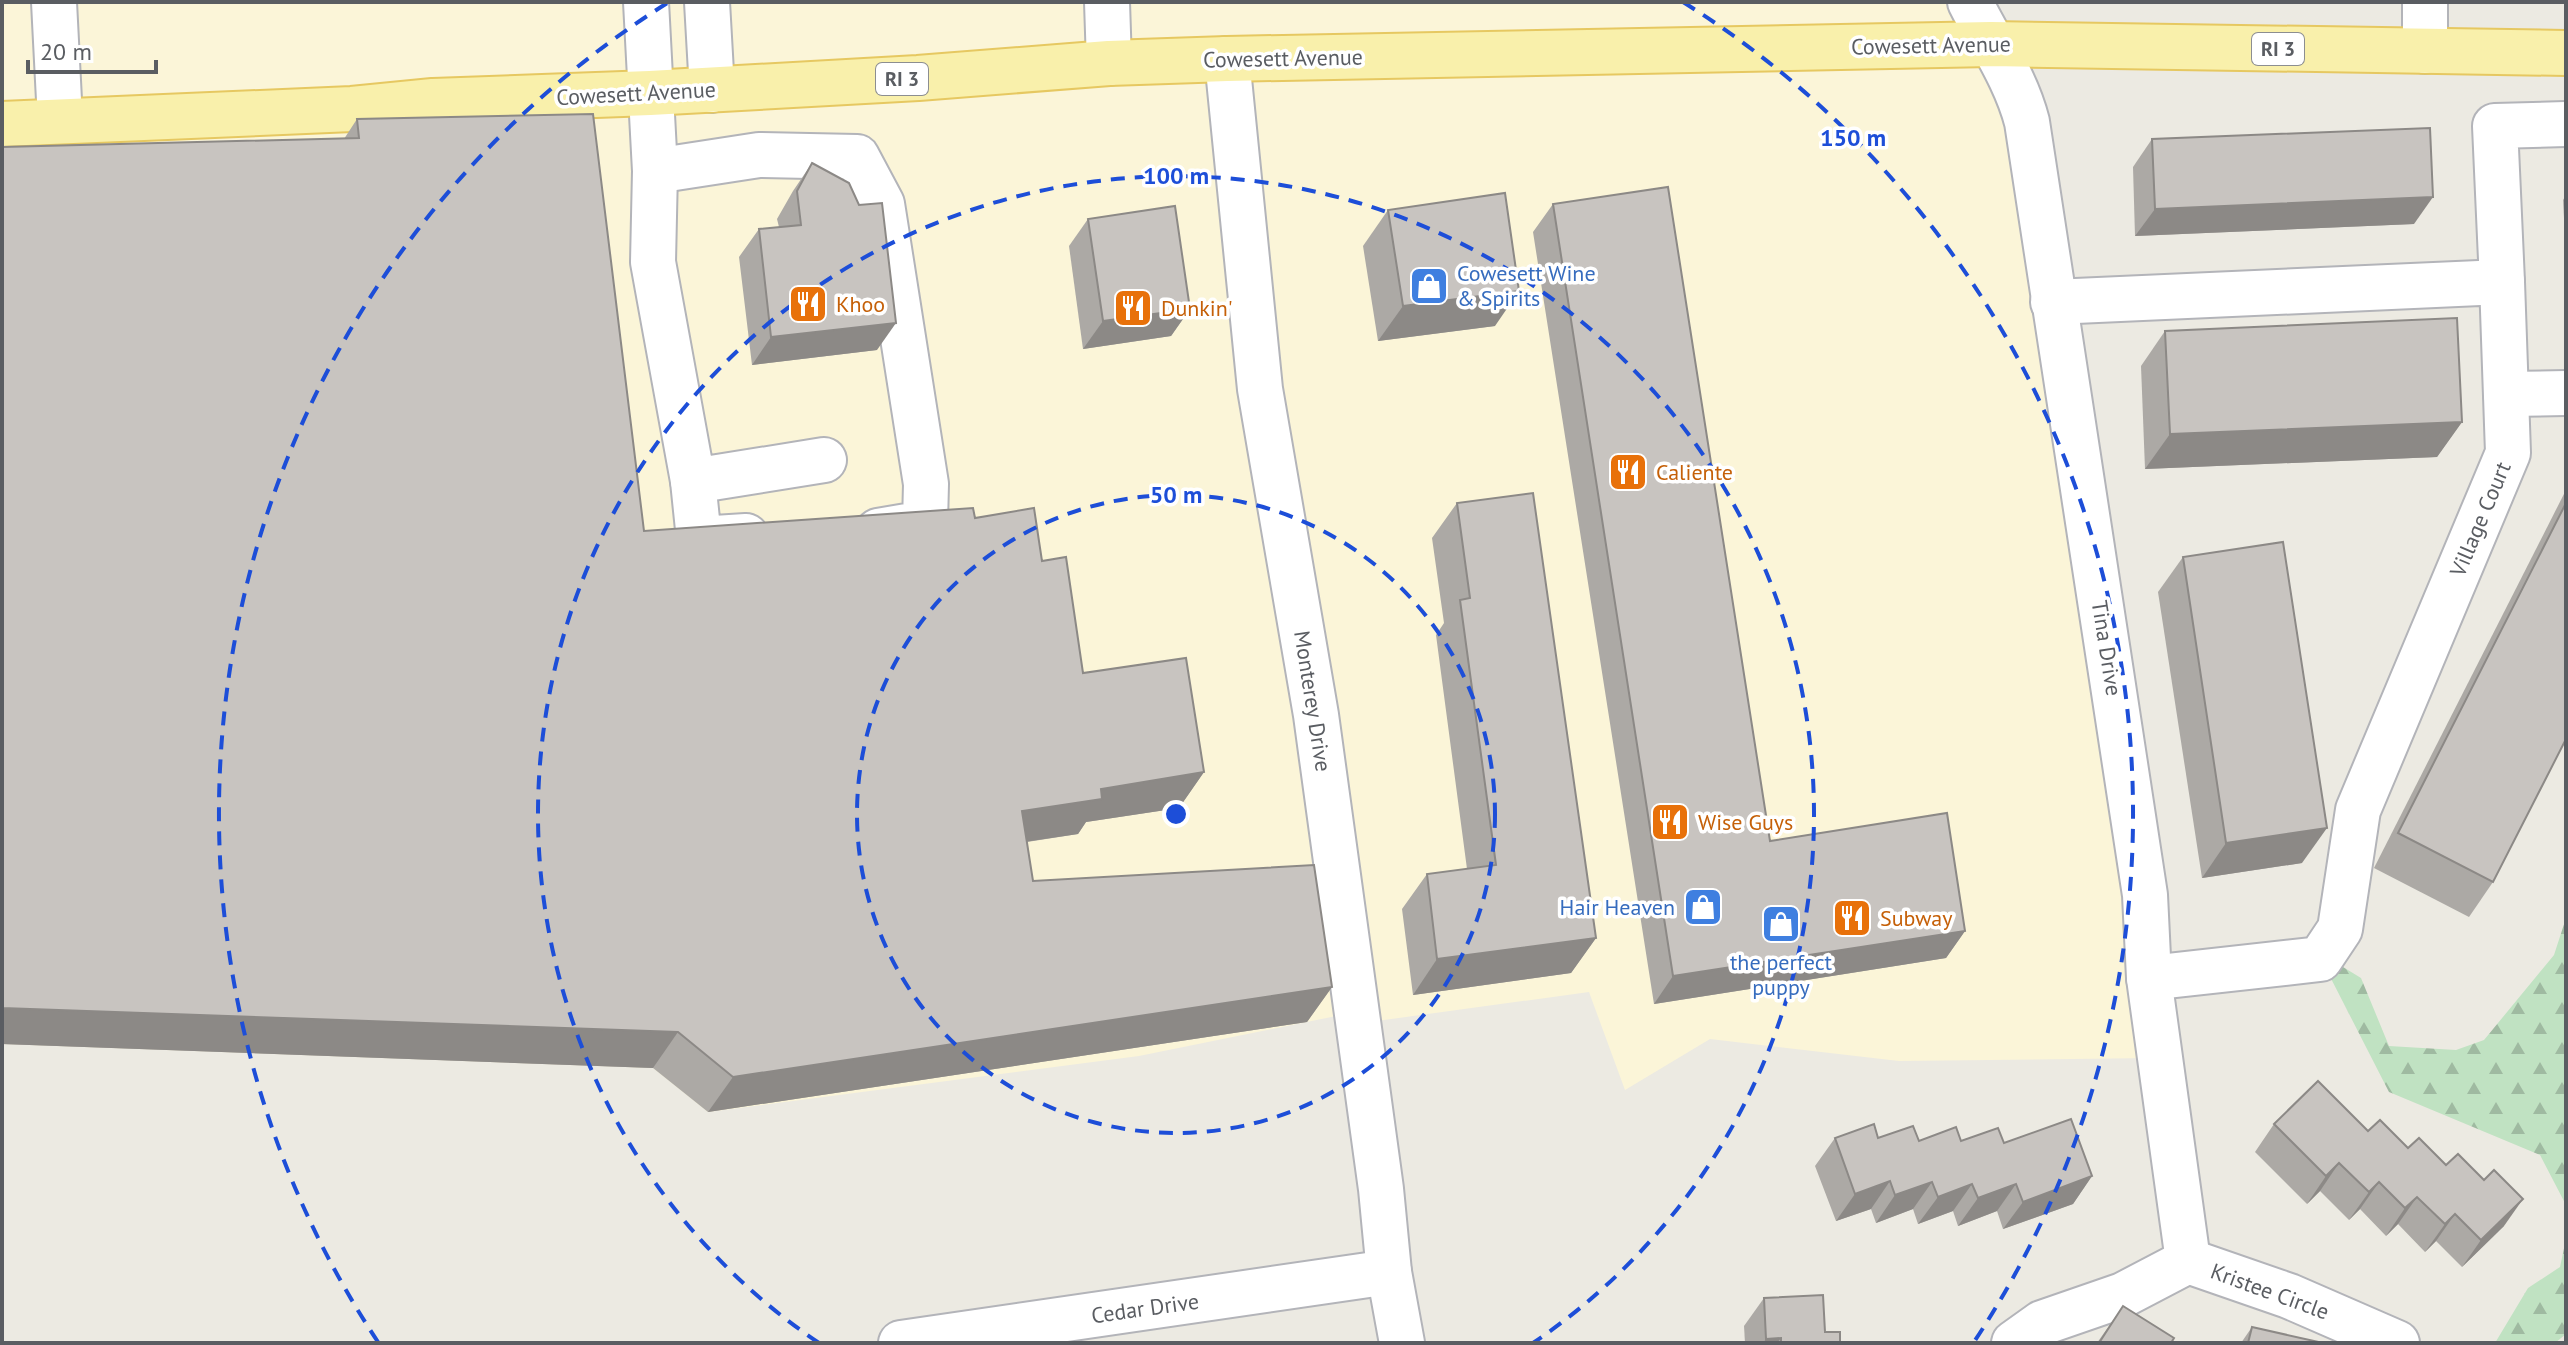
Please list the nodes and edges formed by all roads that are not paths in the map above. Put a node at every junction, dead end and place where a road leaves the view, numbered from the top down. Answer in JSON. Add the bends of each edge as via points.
{"nodes":[{"id":1,"x":54,"y":2,"type":"edge"},
{"id":2,"x":646,"y":2,"type":"edge"},
{"id":3,"x":707,"y":2,"type":"edge"},
{"id":4,"x":1107,"y":2,"type":"edge"},
{"id":5,"x":1970,"y":2,"type":"edge"},
{"id":6,"x":2425,"y":2,"type":"edge"},
{"id":7,"x":1991,"y":44,"type":"junction"},
{"id":8,"x":2425,"y":51,"type":"junction"},
{"id":9,"x":2566,"y":53,"type":"edge"},
{"id":10,"x":1227,"y":59,"type":"junction"},
{"id":11,"x":1109,"y":63,"type":"junction"},
{"id":12,"x":712,"y":90,"type":"junction"},
{"id":13,"x":650,"y":93,"type":"junction"},
{"id":14,"x":60,"y":120,"type":"junction"},
{"id":15,"x":2,"y":124,"type":"edge"},
{"id":16,"x":2566,"y":124,"type":"edge"},
{"id":17,"x":655,"y":171,"type":"junction"},
{"id":18,"x":2502,"y":282,"type":"junction"},
{"id":19,"x":2053,"y":302,"type":"junction"},
{"id":20,"x":2566,"y":393,"type":"edge"},
{"id":21,"x":2506,"y":394,"type":"junction"},
{"id":22,"x":824,"y":460,"type":"dead end"},
{"id":23,"x":693,"y":481,"type":"junction"},
{"id":24,"x":838,"y":533,"type":"edge"},
{"id":25,"x":783,"y":534,"type":"edge"},
{"id":26,"x":2149,"y":978,"type":"junction"},
{"id":27,"x":2188,"y":1261,"type":"junction"},
{"id":28,"x":1389,"y":1272,"type":"junction"},
{"id":29,"x":901,"y":1343,"type":"edge"},
{"id":30,"x":1402,"y":1343,"type":"edge"},
{"id":31,"x":2014,"y":1343,"type":"edge"},
{"id":32,"x":2397,"y":1343,"type":"edge"}],
"edges":[{"from":1,"to":14,"type":"street"},
{"from":2,"to":13,"type":"street"},
{"from":3,"to":12,"type":"street"},
{"from":4,"to":11,"type":"street"},
{"from":5,"to":7,"type":"street","name":"Tina Drive"},
{"from":6,"to":8,"type":"street"},
{"from":7,"to":8,"type":"main road","name":"Cowesett Avenue","number":"RI 3"},
{"from":7,"to":10,"type":"main road","name":"Cowesett Avenue","number":"RI 3"},
{"from":7,"to":19,"type":"street","name":"Tina Drive","via":[[2022,100]]},
{"from":8,"to":9,"type":"main road","name":"Cowesett Avenue","number":"RI 3"},
{"from":10,"to":11,"type":"main road","name":"Cowesett Avenue","number":"RI 3"},
{"from":10,"to":28,"type":"street","name":"Monterey Drive","via":[[1260,389],[1318,730]]},
{"from":11,"to":12,"type":"main road","name":"Cowesett Avenue","number":"RI 3"},
{"from":12,"to":13,"type":"main road","name":"Cowesett Avenue","number":"RI 3"},
{"from":13,"to":14,"type":"main road","name":"Cowesett Avenue","number":"RI 3"},
{"from":13,"to":17,"type":"street"},
{"from":14,"to":15,"type":"main road","name":"Cowesett Avenue","number":"RI 3"},
{"from":16,"to":18,"type":"street","name":"Village Court","via":[[2495,126]]},
{"from":17,"to":23,"type":"street","via":[[653,262]]},
{"from":17,"to":24,"type":"street","via":[[759,155],[857,157],[882,204],[926,484],[925,523]]},
{"from":18,"to":19,"type":"street"},
{"from":18,"to":21,"type":"street","name":"Village Court"},
{"from":19,"to":26,"type":"street","name":"Tina Drive","via":[[2145,895]]},
{"from":20,"to":21,"type":"street"},
{"from":21,"to":26,"type":"street","name":"Village Court","via":[[2508,453],[2358,810],[2340,929],[2320,959]]},
{"from":22,"to":23,"type":"street"},
{"from":23,"to":25,"type":"street","via":[[699,539]]},
{"from":26,"to":27,"type":"street","name":"Tina Drive"},
{"from":27,"to":31,"type":"street","name":"Kristee Circle","via":[[2123,1295],[2042,1323]]},
{"from":27,"to":32,"type":"street","name":"Kristee Circle","via":[[2289,1296]]},
{"from":28,"to":29,"type":"street","name":"Cedar Drive"},
{"from":28,"to":30,"type":"street","name":"Monterey Drive"}]}
